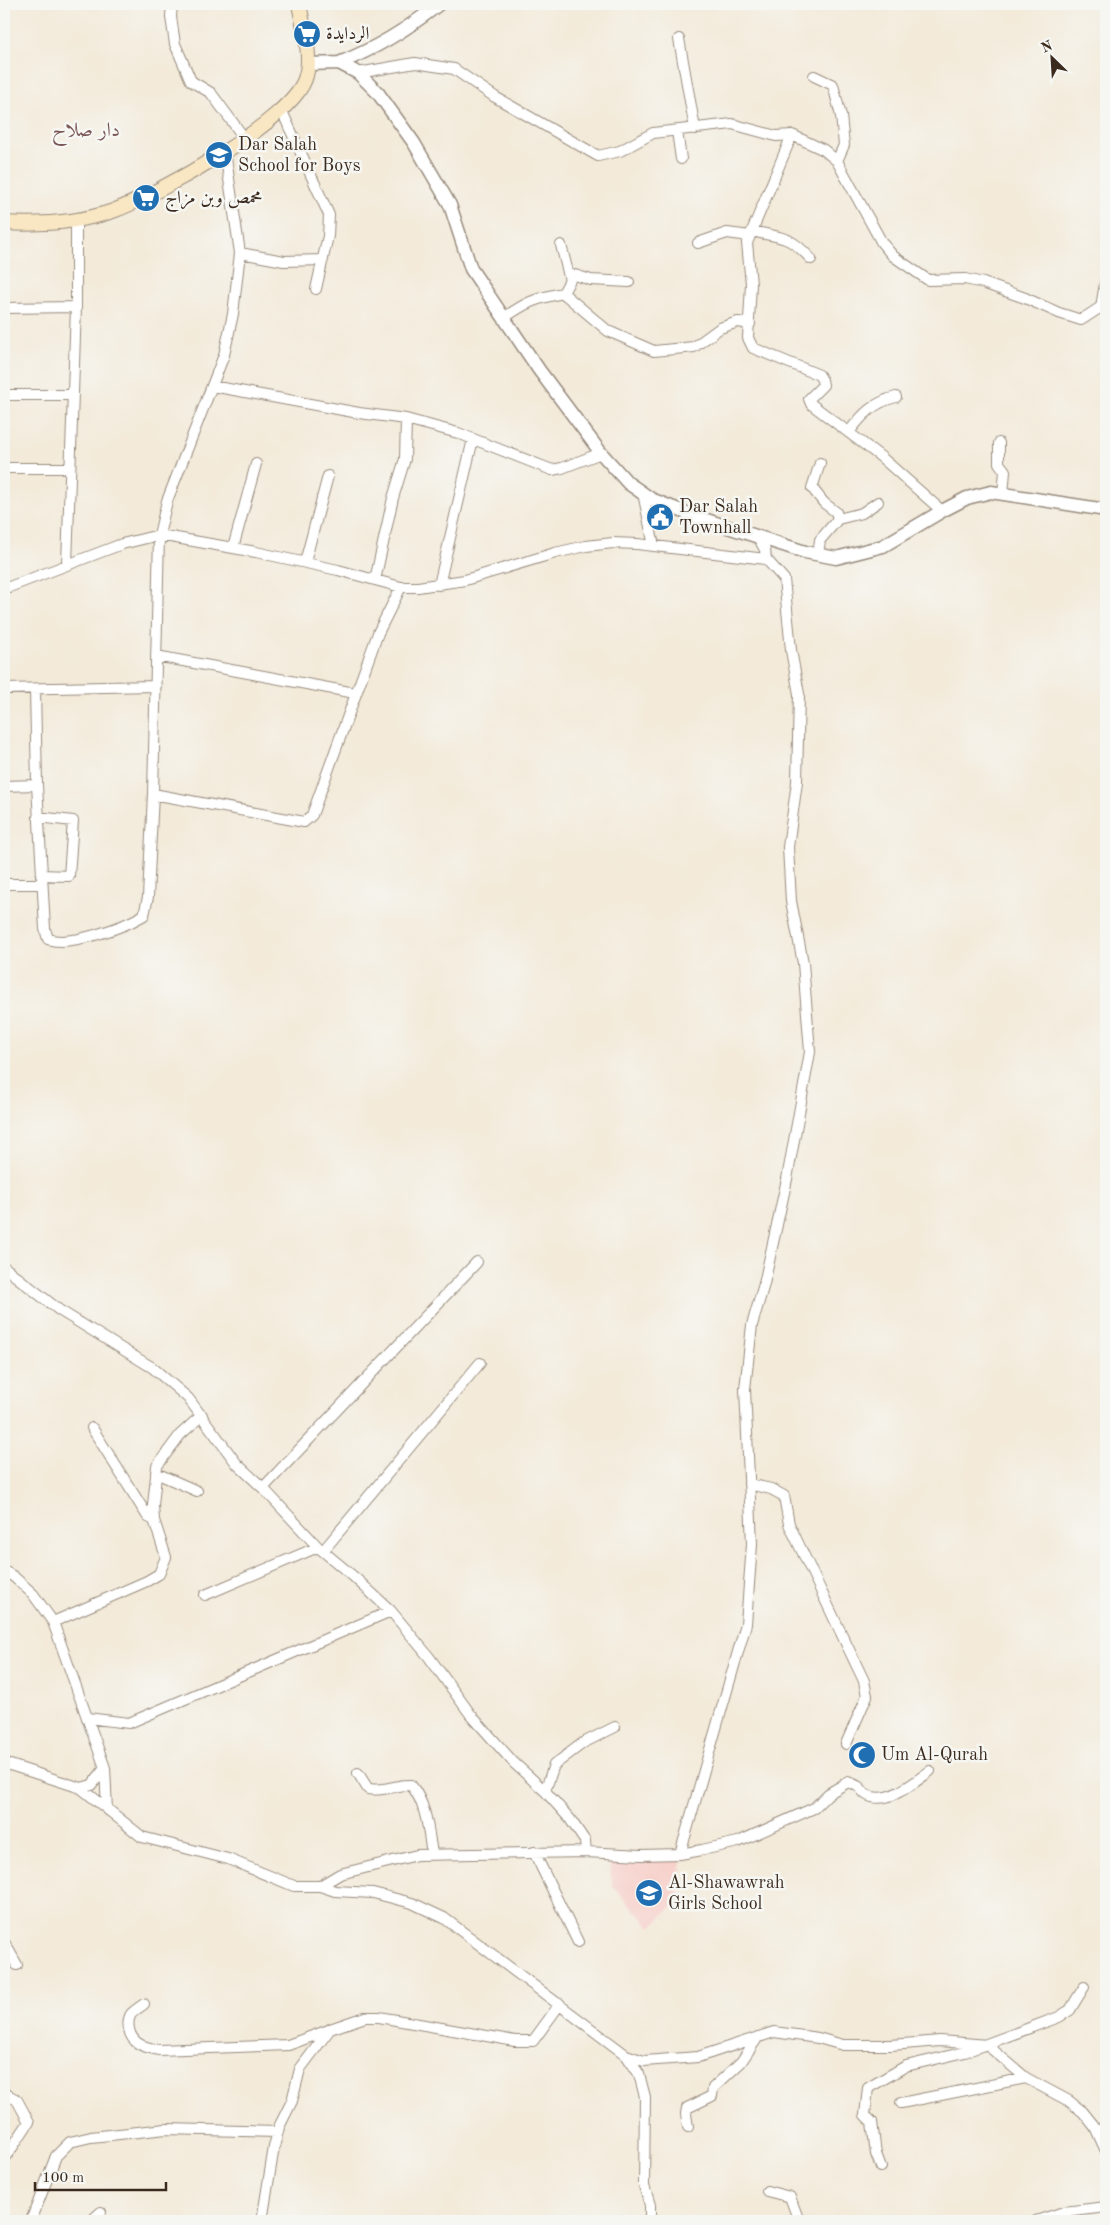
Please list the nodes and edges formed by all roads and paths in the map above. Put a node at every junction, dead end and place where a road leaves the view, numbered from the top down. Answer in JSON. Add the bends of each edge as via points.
{"nodes":[{"id":1,"x":172,"y":4,"type":"edge"},
{"id":2,"x":299,"y":4,"type":"edge"},
{"id":3,"x":439,"y":4,"type":"edge"},
{"id":4,"x":679,"y":39,"type":"dead end"},
{"id":5,"x":339,"y":63,"type":"junction"},
{"id":6,"x":308,"y":64,"type":"junction"},
{"id":7,"x":358,"y":73,"type":"junction"},
{"id":8,"x":814,"y":76,"type":"dead end"},
{"id":9,"x":281,"y":109,"type":"junction"},
{"id":10,"x":695,"y":128,"type":"junction"},
{"id":11,"x":677,"y":131,"type":"junction"},
{"id":12,"x":792,"y":135,"type":"junction"},
{"id":13,"x":245,"y":139,"type":"junction"},
{"id":14,"x":225,"y":152,"type":"junction"},
{"id":15,"x":681,"y":159,"type":"dead end"},
{"id":16,"x":837,"y":161,"type":"junction"},
{"id":17,"x":76,"y":220,"type":"junction"},
{"id":18,"x":4,"y":223,"type":"edge"},
{"id":19,"x":751,"y":234,"type":"junction"},
{"id":20,"x":698,"y":243,"type":"dead end"},
{"id":21,"x":561,"y":245,"type":"dead end"},
{"id":22,"x":240,"y":253,"type":"junction"},
{"id":23,"x":812,"y":259,"type":"dead end"},
{"id":24,"x":323,"y":260,"type":"junction"},
{"id":25,"x":568,"y":273,"type":"junction"},
{"id":26,"x":1106,"y":278,"type":"edge"},
{"id":27,"x":629,"y":282,"type":"dead end"},
{"id":28,"x":316,"y":289,"type":"dead end"},
{"id":29,"x":563,"y":293,"type":"junction"},
{"id":30,"x":76,"y":306,"type":"junction"},
{"id":31,"x":4,"y":308,"type":"edge"},
{"id":32,"x":504,"y":318,"type":"junction"},
{"id":33,"x":750,"y":324,"type":"junction"},
{"id":34,"x":212,"y":386,"type":"junction"},
{"id":35,"x":4,"y":395,"type":"edge"},
{"id":36,"x":72,"y":395,"type":"junction"},
{"id":37,"x":896,"y":397,"type":"dead end"},
{"id":38,"x":406,"y":419,"type":"junction"},
{"id":39,"x":848,"y":432,"type":"junction"},
{"id":40,"x":473,"y":439,"type":"junction"},
{"id":41,"x":999,"y":442,"type":"dead end"},
{"id":42,"x":601,"y":453,"type":"junction"},
{"id":43,"x":820,"y":463,"type":"dead end"},
{"id":44,"x":256,"y":464,"type":"dead end"},
{"id":45,"x":4,"y":468,"type":"edge"},
{"id":46,"x":70,"y":468,"type":"junction"},
{"id":47,"x":328,"y":476,"type":"dead end"},
{"id":48,"x":643,"y":493,"type":"junction"},
{"id":49,"x":1003,"y":494,"type":"junction"},
{"id":50,"x":878,"y":502,"type":"dead end"},
{"id":51,"x":942,"y":510,"type":"junction"},
{"id":52,"x":1106,"y":510,"type":"edge"},
{"id":53,"x":838,"y":520,"type":"junction"},
{"id":54,"x":159,"y":535,"type":"junction"},
{"id":55,"x":758,"y":537,"type":"junction"},
{"id":56,"x":654,"y":546,"type":"junction"},
{"id":57,"x":233,"y":548,"type":"junction"},
{"id":58,"x":818,"y":555,"type":"junction"},
{"id":59,"x":766,"y":559,"type":"junction"},
{"id":60,"x":304,"y":562,"type":"junction"},
{"id":61,"x":67,"y":564,"type":"junction"},
{"id":62,"x":375,"y":580,"type":"junction"},
{"id":63,"x":440,"y":585,"type":"junction"},
{"id":64,"x":401,"y":586,"type":"junction"},
{"id":65,"x":4,"y":589,"type":"edge"},
{"id":66,"x":156,"y":656,"type":"junction"},
{"id":67,"x":156,"y":686,"type":"junction"},
{"id":68,"x":4,"y":689,"type":"edge"},
{"id":69,"x":35,"y":689,"type":"junction"},
{"id":70,"x":355,"y":693,"type":"junction"},
{"id":71,"x":37,"y":785,"type":"junction"},
{"id":72,"x":4,"y":786,"type":"edge"},
{"id":73,"x":153,"y":794,"type":"junction"},
{"id":74,"x":38,"y":817,"type":"junction"},
{"id":75,"x":41,"y":880,"type":"junction"},
{"id":76,"x":4,"y":884,"type":"edge"},
{"id":77,"x":477,"y":1262,"type":"dead end"},
{"id":78,"x":4,"y":1267,"type":"edge"},
{"id":79,"x":480,"y":1363,"type":"dead end"},
{"id":80,"x":202,"y":1415,"type":"junction"},
{"id":81,"x":92,"y":1428,"type":"dead end"},
{"id":82,"x":156,"y":1473,"type":"junction"},
{"id":83,"x":749,"y":1484,"type":"junction"},
{"id":84,"x":263,"y":1488,"type":"junction"},
{"id":85,"x":197,"y":1491,"type":"dead end"},
{"id":86,"x":154,"y":1520,"type":"junction"},
{"id":87,"x":320,"y":1549,"type":"junction"},
{"id":88,"x":4,"y":1571,"type":"edge"},
{"id":89,"x":205,"y":1596,"type":"dead end"},
{"id":90,"x":391,"y":1611,"type":"junction"},
{"id":91,"x":53,"y":1622,"type":"junction"},
{"id":92,"x":87,"y":1718,"type":"junction"},
{"id":93,"x":615,"y":1727,"type":"dead end"},
{"id":94,"x":846,"y":1744,"type":"dead end"},
{"id":95,"x":4,"y":1763,"type":"edge"},
{"id":96,"x":105,"y":1768,"type":"junction"},
{"id":97,"x":930,"y":1771,"type":"dead end"},
{"id":98,"x":358,"y":1773,"type":"dead end"},
{"id":99,"x":81,"y":1788,"type":"junction"},
{"id":100,"x":545,"y":1791,"type":"junction"},
{"id":101,"x":107,"y":1810,"type":"junction"},
{"id":102,"x":534,"y":1852,"type":"junction"},
{"id":103,"x":586,"y":1852,"type":"junction"},
{"id":104,"x":432,"y":1854,"type":"junction"},
{"id":105,"x":680,"y":1854,"type":"junction"},
{"id":106,"x":320,"y":1886,"type":"junction"},
{"id":107,"x":4,"y":1942,"type":"edge"},
{"id":108,"x":578,"y":1942,"type":"dead end"},
{"id":109,"x":17,"y":1965,"type":"dead end"},
{"id":110,"x":1084,"y":1987,"type":"dead end"},
{"id":111,"x":144,"y":2004,"type":"dead end"},
{"id":112,"x":560,"y":2004,"type":"junction"},
{"id":113,"x":330,"y":2029,"type":"junction"},
{"id":114,"x":758,"y":2037,"type":"junction"},
{"id":115,"x":987,"y":2045,"type":"junction"},
{"id":116,"x":626,"y":2055,"type":"junction"},
{"id":117,"x":1026,"y":2078,"type":"junction"},
{"id":118,"x":4,"y":2093,"type":"edge"},
{"id":119,"x":901,"y":2103,"type":"dead end"},
{"id":120,"x":688,"y":2127,"type":"dead end"},
{"id":121,"x":278,"y":2132,"type":"junction"},
{"id":122,"x":1106,"y":2151,"type":"edge"},
{"id":123,"x":4,"y":2160,"type":"edge"},
{"id":124,"x":881,"y":2167,"type":"dead end"},
{"id":125,"x":767,"y":2191,"type":"dead end"},
{"id":126,"x":1106,"y":2207,"type":"edge"},
{"id":127,"x":101,"y":2212,"type":"dead end"},
{"id":128,"x":31,"y":2221,"type":"edge"},
{"id":129,"x":91,"y":2221,"type":"edge"},
{"id":130,"x":262,"y":2221,"type":"edge"},
{"id":131,"x":650,"y":2221,"type":"edge"},
{"id":132,"x":799,"y":2221,"type":"edge"},
{"id":133,"x":1036,"y":2221,"type":"edge"}],
"edges":[{"from":1,"to":13,"type":"street","via":[[175,44],[191,81],[211,93]]},
{"from":2,"to":6,"type":"main road"},
{"from":3,"to":5,"type":"street","via":[[409,26]]},
{"from":4,"to":10,"type":"street"},
{"from":5,"to":6,"type":"street"},
{"from":5,"to":7,"type":"street"},
{"from":6,"to":9,"type":"main road","via":[[305,80],[296,95]]},
{"from":7,"to":11,"type":"street","via":[[415,63],[454,69],[495,97],[598,156],[620,151],[653,133]]},
{"from":7,"to":32,"type":"street","via":[[378,93],[414,143],[450,205],[470,268]]},
{"from":8,"to":16,"type":"street","via":[[833,85],[837,98],[844,145]]},
{"from":9,"to":13,"type":"main road"},
{"from":9,"to":24,"type":"street","via":[[329,215]]},
{"from":10,"to":11,"type":"street"},
{"from":10,"to":12,"type":"street","via":[[732,124],[776,136]]},
{"from":11,"to":15,"type":"street"},
{"from":12,"to":16,"type":"street","via":[[824,150]]},
{"from":12,"to":19,"type":"street"},
{"from":13,"to":14,"type":"main road"},
{"from":14,"to":17,"type":"main road","via":[[164,187],[113,211]]},
{"from":14,"to":22,"type":"street"},
{"from":16,"to":26,"type":"street","via":[[882,243],[894,256],[928,280],[965,279],[983,283],[1058,314],[1082,320],[1102,308]]},
{"from":17,"to":18,"type":"main road","via":[[29,225]]},
{"from":17,"to":30,"type":"street"},
{"from":19,"to":20,"type":"street","via":[[727,233]]},
{"from":19,"to":23,"type":"street","via":[[782,236],[798,244]]},
{"from":19,"to":33,"type":"street","via":[[747,243]]},
{"from":21,"to":25,"type":"street"},
{"from":22,"to":24,"type":"street","via":[[284,261]]},
{"from":22,"to":34,"type":"street","via":[[233,314],[224,355]]},
{"from":24,"to":28,"type":"street"},
{"from":25,"to":27,"type":"street","via":[[591,280]]},
{"from":25,"to":29,"type":"street","via":[[570,280]]},
{"from":29,"to":32,"type":"street","via":[[539,297]]},
{"from":29,"to":33,"type":"street","via":[[608,331],[654,351],[694,347],[720,328],[738,322]]},
{"from":30,"to":31,"type":"street"},
{"from":30,"to":36,"type":"street"},
{"from":32,"to":42,"type":"street"},
{"from":33,"to":39,"type":"street","via":[[748,338],[753,348],[819,375],[823,385],[809,399],[811,404]]},
{"from":34,"to":38,"type":"street"},
{"from":34,"to":54,"type":"street","via":[[167,501]]},
{"from":35,"to":36,"type":"street"},
{"from":36,"to":46,"type":"street"},
{"from":37,"to":39,"type":"street","via":[[871,407]]},
{"from":38,"to":40,"type":"street"},
{"from":38,"to":62,"type":"street","via":[[405,459]]},
{"from":39,"to":51,"type":"street","via":[[881,456]]},
{"from":40,"to":42,"type":"street","via":[[552,470]]},
{"from":40,"to":63,"type":"street"},
{"from":41,"to":49,"type":"street","via":[[999,463],[1005,471]]},
{"from":42,"to":48,"type":"street","via":[[628,483]]},
{"from":43,"to":53,"type":"street","via":[[812,488],[836,512]]},
{"from":44,"to":57,"type":"street"},
{"from":45,"to":46,"type":"street"},
{"from":46,"to":61,"type":"street"},
{"from":47,"to":60,"type":"street"},
{"from":48,"to":55,"type":"street","via":[[694,516]]},
{"from":48,"to":56,"type":"street"},
{"from":49,"to":51,"type":"street","via":[[991,492],[975,496]]},
{"from":49,"to":52,"type":"street"},
{"from":50,"to":53,"type":"street","via":[[862,513]]},
{"from":51,"to":58,"type":"street","via":[[883,546],[836,558]]},
{"from":53,"to":58,"type":"street","via":[[820,540]]},
{"from":54,"to":57,"type":"street"},
{"from":54,"to":61,"type":"street","via":[[122,544]]},
{"from":54,"to":66,"type":"street"},
{"from":55,"to":58,"type":"street"},
{"from":55,"to":59,"type":"street"},
{"from":56,"to":59,"type":"street"},
{"from":56,"to":63,"type":"street","via":[[613,543],[586,546]]},
{"from":57,"to":60,"type":"street"},
{"from":59,"to":83,"type":"street","via":[[784,579],[799,694],[797,782],[788,847],[791,901],[803,963],[810,1052],[787,1179],[752,1325],[744,1389]]},
{"from":60,"to":62,"type":"street"},
{"from":61,"to":65,"type":"street"},
{"from":62,"to":64,"type":"street"},
{"from":63,"to":64,"type":"street"},
{"from":64,"to":70,"type":"street","via":[[378,633]]},
{"from":66,"to":67,"type":"street"},
{"from":66,"to":70,"type":"street"},
{"from":67,"to":69,"type":"street"},
{"from":67,"to":73,"type":"street"},
{"from":68,"to":69,"type":"street"},
{"from":69,"to":71,"type":"street"},
{"from":70,"to":73,"type":"street","via":[[312,815],[304,822]]},
{"from":71,"to":72,"type":"street"},
{"from":71,"to":74,"type":"street"},
{"from":73,"to":75,"type":"street","via":[[148,897],[144,914],[101,933],[56,942],[48,938],[45,930]]},
{"from":74,"to":75,"type":"street"},
{"from":74,"to":75,"type":"street","via":[[73,821],[69,876]]},
{"from":75,"to":76,"type":"street"},
{"from":77,"to":84,"type":"street"},
{"from":78,"to":80,"type":"street","via":[[59,1310],[159,1373]]},
{"from":79,"to":87,"type":"street"},
{"from":80,"to":82,"type":"street","via":[[180,1435],[157,1466]]},
{"from":80,"to":84,"type":"street","via":[[237,1464]]},
{"from":81,"to":86,"type":"street","via":[[148,1517]]},
{"from":82,"to":85,"type":"street"},
{"from":82,"to":86,"type":"street"},
{"from":83,"to":94,"type":"street","via":[[784,1496],[789,1524],[864,1681],[867,1696]]},
{"from":83,"to":105,"type":"street","via":[[752,1544],[746,1624]]},
{"from":84,"to":87,"type":"street"},
{"from":86,"to":91,"type":"street","via":[[166,1557],[159,1574]]},
{"from":87,"to":89,"type":"street"},
{"from":87,"to":90,"type":"street"},
{"from":88,"to":91,"type":"street","via":[[33,1594]]},
{"from":90,"to":92,"type":"street","via":[[129,1723]]},
{"from":90,"to":100,"type":"street","via":[[471,1715],[514,1763]]},
{"from":91,"to":92,"type":"street"},
{"from":92,"to":96,"type":"street"},
{"from":93,"to":100,"type":"street","via":[[583,1743],[554,1765]]},
{"from":95,"to":99,"type":"street"},
{"from":96,"to":99,"type":"street","via":[[92,1785]]},
{"from":96,"to":101,"type":"street"},
{"from":97,"to":105,"type":"street","via":[[907,1789],[890,1796],[867,1795],[848,1782],[828,1794],[814,1808],[738,1842]]},
{"from":98,"to":104,"type":"street","via":[[368,1789],[376,1791],[411,1785],[426,1814]]},
{"from":99,"to":101,"type":"street"},
{"from":100,"to":103,"type":"street","via":[[585,1841]]},
{"from":101,"to":106,"type":"street","via":[[142,1837],[228,1860],[294,1886]]},
{"from":102,"to":103,"type":"street"},
{"from":102,"to":104,"type":"street"},
{"from":102,"to":108,"type":"street"},
{"from":103,"to":105,"type":"street"},
{"from":104,"to":106,"type":"street","via":[[417,1854],[340,1874]]},
{"from":106,"to":112,"type":"street","via":[[335,1891],[373,1893],[412,1903],[444,1918]]},
{"from":107,"to":109,"type":"street"},
{"from":110,"to":115,"type":"street","via":[[1070,2010],[1059,2017]]},
{"from":111,"to":113,"type":"street","via":[[130,2015],[130,2034],[142,2046],[159,2050],[288,2045]]},
{"from":112,"to":113,"type":"street","via":[[533,2041],[515,2041],[365,2016]]},
{"from":112,"to":116,"type":"street"},
{"from":113,"to":121,"type":"street","via":[[300,2069],[292,2101]]},
{"from":114,"to":115,"type":"street","via":[[774,2032],[843,2045],[892,2046],[940,2040]]},
{"from":114,"to":116,"type":"street","via":[[698,2057],[644,2061]]},
{"from":114,"to":120,"type":"street","via":[[741,2062],[713,2088],[712,2096],[687,2108]]},
{"from":115,"to":117,"type":"street"},
{"from":115,"to":124,"type":"street","via":[[906,2066],[868,2088],[865,2114],[872,2122]]},
{"from":116,"to":131,"type":"street","via":[[639,2074],[645,2097],[644,2186],[650,2205]]},
{"from":117,"to":119,"type":"street"},
{"from":117,"to":122,"type":"street","via":[[1083,2112],[1095,2127]]},
{"from":118,"to":123,"type":"street","via":[[17,2100],[29,2122]]},
{"from":121,"to":128,"type":"street","via":[[166,2128],[91,2136],[70,2142],[56,2156]]},
{"from":121,"to":130,"type":"street"},
{"from":125,"to":132,"type":"street","via":[[790,2197]]},
{"from":126,"to":133,"type":"street","via":[[1064,2212]]},
{"from":127,"to":129,"type":"street"}]}
